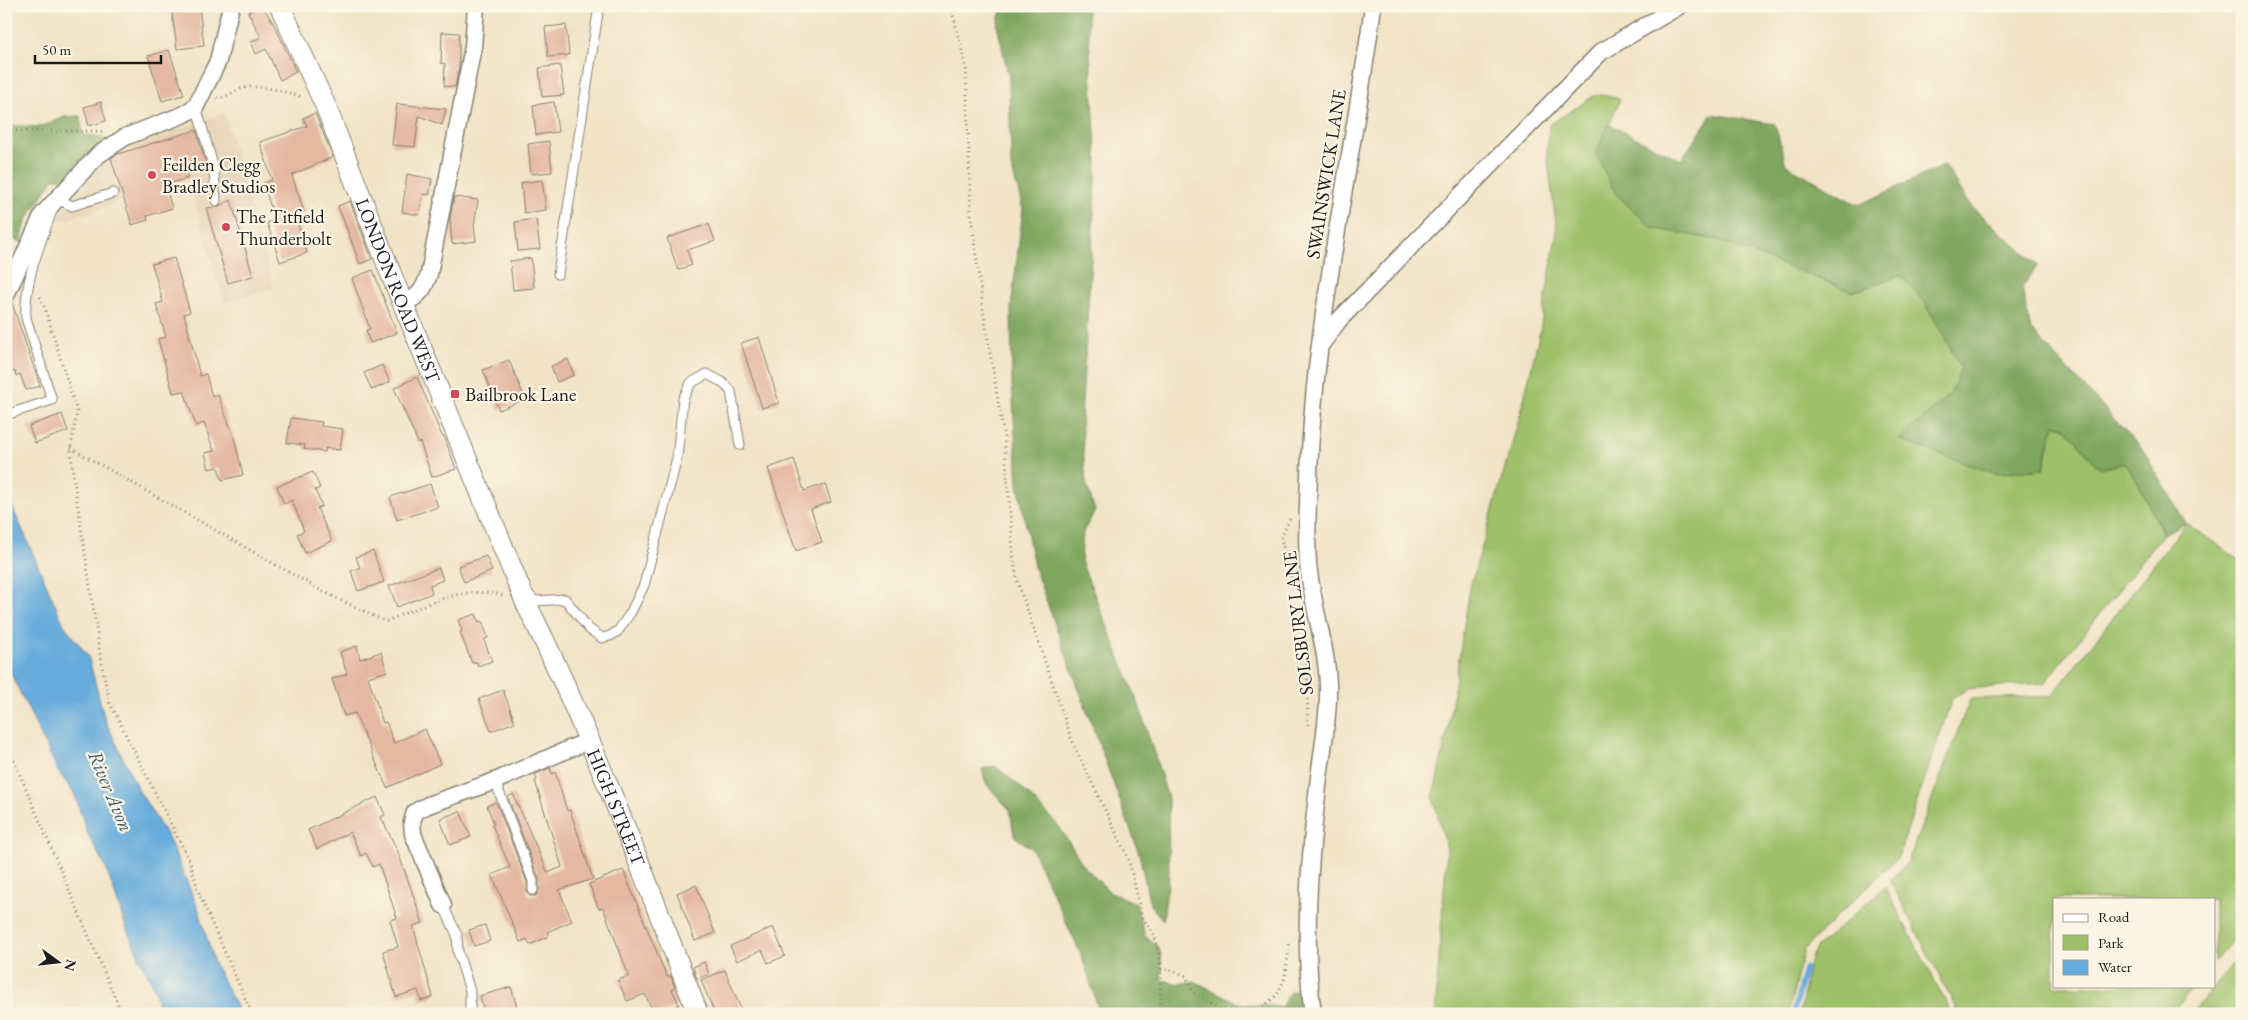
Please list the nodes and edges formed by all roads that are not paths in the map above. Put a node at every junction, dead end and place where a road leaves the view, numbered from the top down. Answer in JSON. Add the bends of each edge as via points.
{"nodes":[{"id":1,"x":231,"y":6,"type":"edge"},
{"id":2,"x":280,"y":6,"type":"edge"},
{"id":3,"x":476,"y":6,"type":"edge"},
{"id":4,"x":599,"y":6,"type":"edge"},
{"id":5,"x":1373,"y":6,"type":"edge"},
{"id":6,"x":1679,"y":6,"type":"edge"},
{"id":7,"x":196,"y":106,"type":"junction"},
{"id":8,"x":113,"y":193,"type":"dead end"},
{"id":9,"x":57,"y":197,"type":"junction"},
{"id":10,"x":216,"y":202,"type":"dead end"},
{"id":11,"x":558,"y":274,"type":"dead end"},
{"id":12,"x":6,"y":294,"type":"edge"},
{"id":13,"x":404,"y":304,"type":"junction"},
{"id":14,"x":1318,"y":347,"type":"junction"},
{"id":15,"x":9,"y":414,"type":"dead end"},
{"id":16,"x":740,"y":445,"type":"dead end"},
{"id":17,"x":522,"y":595,"type":"junction"},
{"id":18,"x":590,"y":740,"type":"junction"},
{"id":19,"x":495,"y":781,"type":"junction"},
{"id":20,"x":533,"y":890,"type":"dead end"},
{"id":21,"x":443,"y":905,"type":"joint"},
{"id":22,"x":470,"y":1014,"type":"edge"},
{"id":23,"x":698,"y":1014,"type":"edge"},
{"id":24,"x":1313,"y":1014,"type":"edge"}],
"edges":[{"from":1,"to":7,"type":"street","via":[[218,61]]},
{"from":2,"to":13,"type":"street","name":"LONDON ROAD WEST","via":[[326,107]]},
{"from":3,"to":13,"type":"street","via":[[473,47],[429,274],[418,297]]},
{"from":4,"to":11,"type":"lane"},
{"from":5,"to":14,"type":"street","name":"SWAINSWICK LANE"},
{"from":6,"to":14,"type":"street","via":[[1601,52],[1339,320]]},
{"from":7,"to":9,"type":"street","via":[[185,114],[125,137],[98,155]]},
{"from":7,"to":10,"type":"lane","via":[[214,169]]},
{"from":8,"to":9,"type":"lane","via":[[72,206]]},
{"from":9,"to":12,"type":"street","via":[[43,214]]},
{"from":9,"to":15,"type":"lane","via":[[30,276],[26,318],[52,400]]},
{"from":13,"to":17,"type":"street","name":"LONDON ROAD WEST"},
{"from":14,"to":24,"type":"street","name":"SOLSBURY LANE","via":[[1309,475],[1308,562],[1325,647],[1328,695],[1310,891],[1308,977]]},
{"from":16,"to":17,"type":"lane","via":[[731,391],[707,374],[691,383],[683,399],[677,458],[644,584],[618,631],[602,638],[589,629],[566,599],[535,601]]},
{"from":17,"to":18,"type":"street","name":"HIGH STREET"},
{"from":18,"to":19,"type":"street"},
{"from":18,"to":23,"type":"street","name":"HIGH STREET"},
{"from":19,"to":20,"type":"lane","via":[[533,881]]},
{"from":19,"to":21,"type":"street","via":[[415,812],[413,834]]},
{"from":21,"to":22,"type":"lane","via":[[457,935],[458,952],[470,991]]}]}
